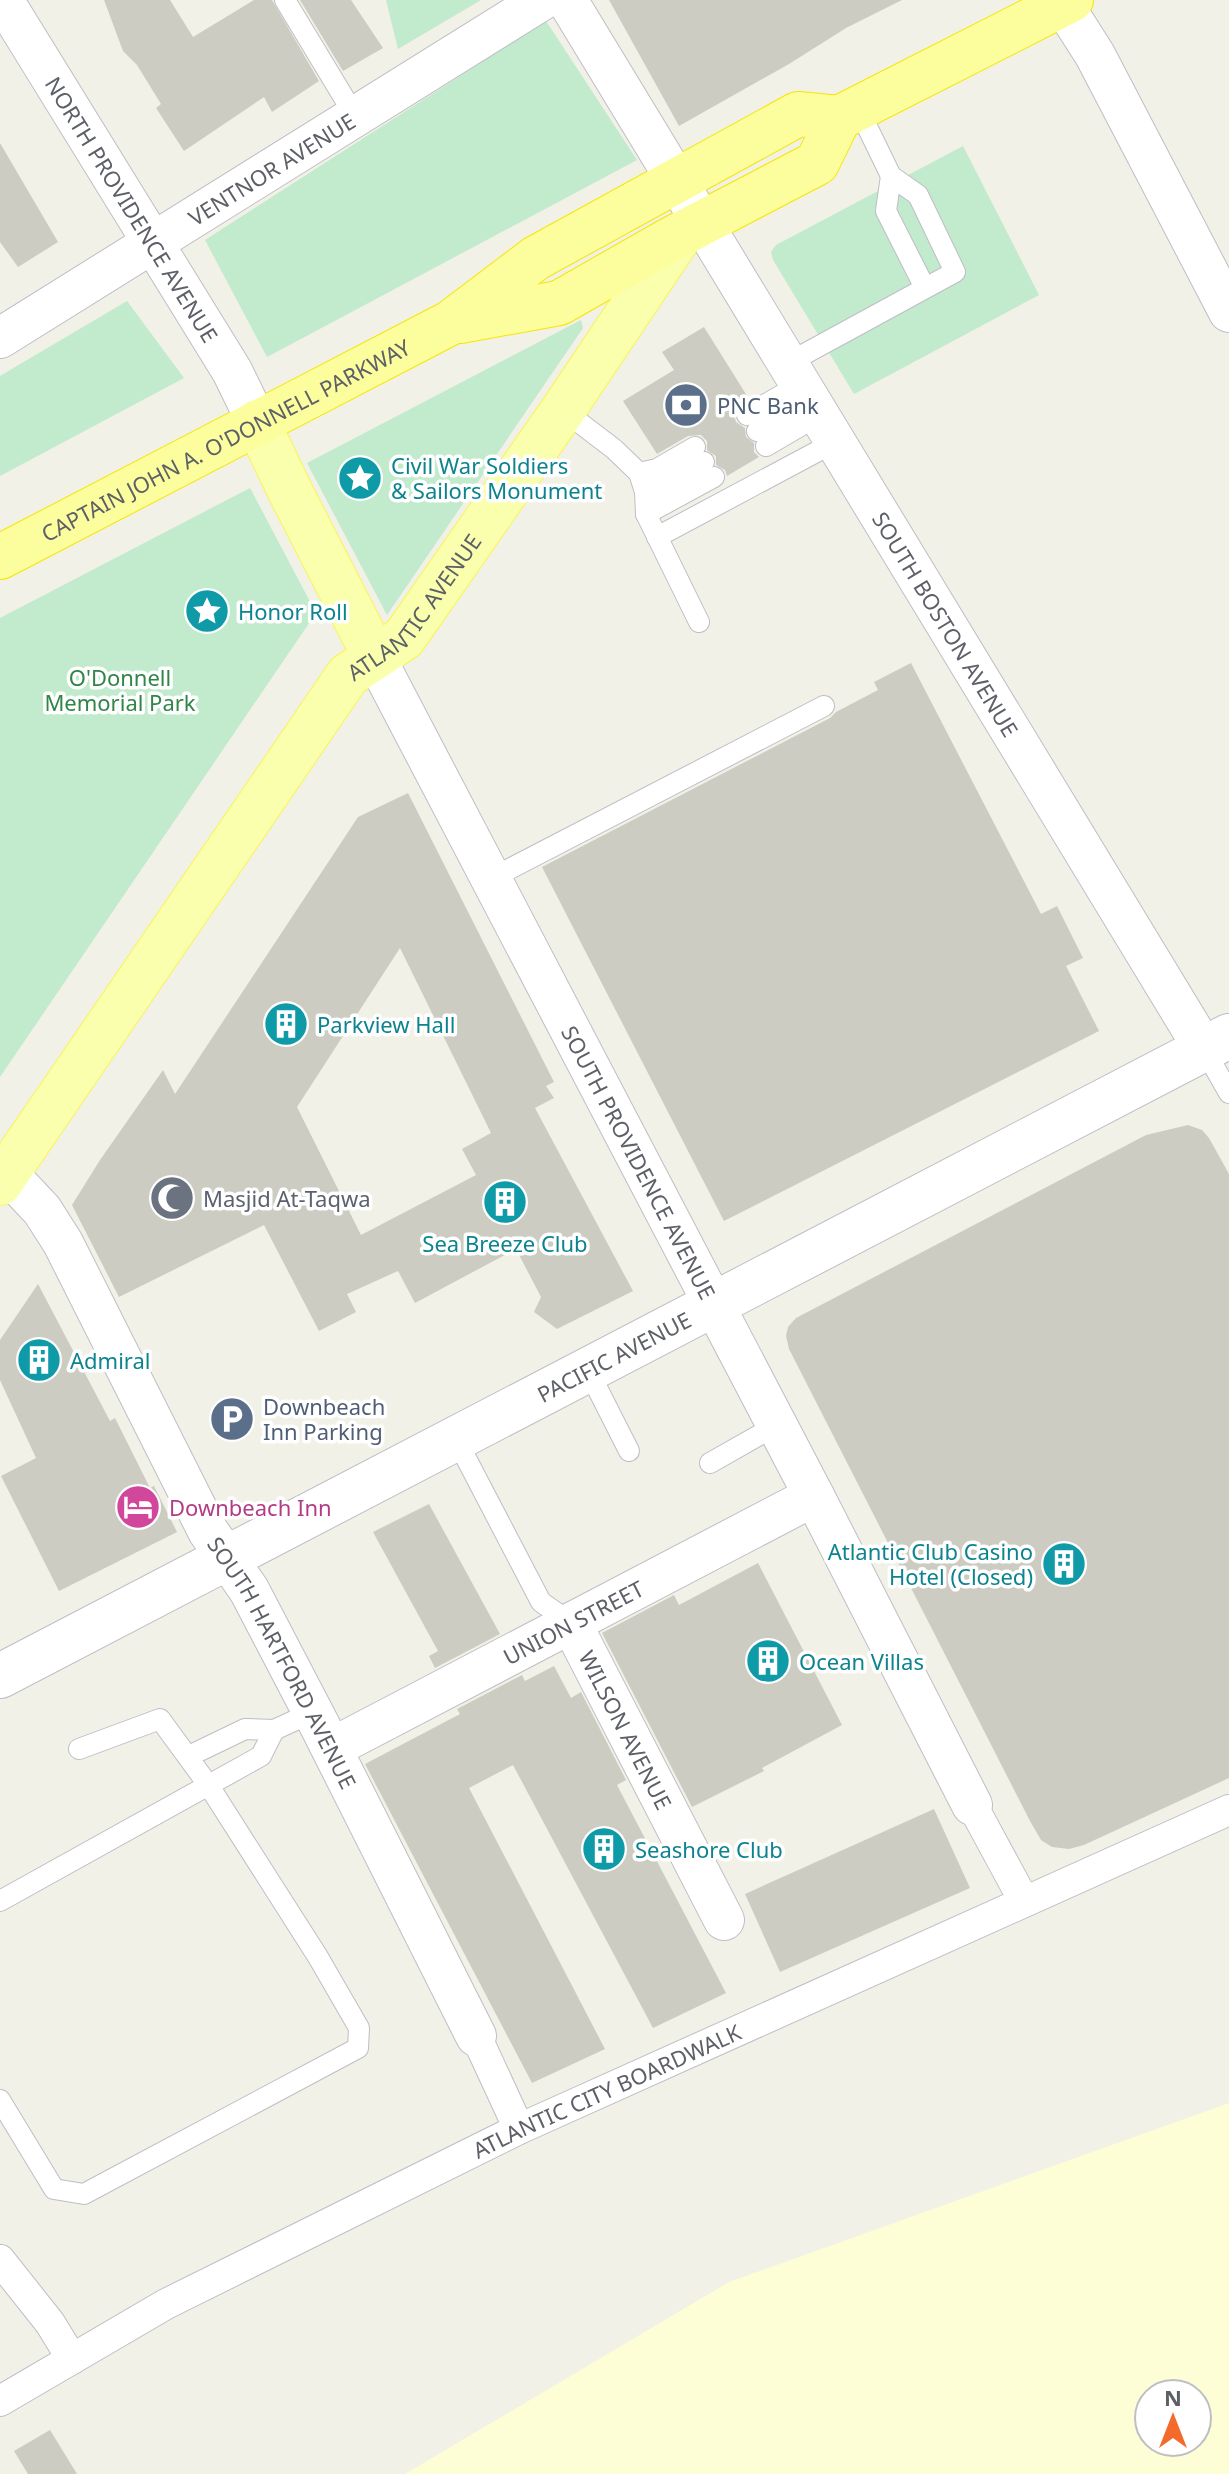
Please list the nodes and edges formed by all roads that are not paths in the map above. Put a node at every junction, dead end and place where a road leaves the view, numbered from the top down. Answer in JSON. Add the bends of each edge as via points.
{"nodes":[{"id":1,"x":3,"y":0,"type":"edge"},
{"id":2,"x":285,"y":0,"type":"edge"},
{"id":3,"x":542,"y":0,"type":"edge"},
{"id":4,"x":567,"y":0,"type":"edge"},
{"id":5,"x":1064,"y":1,"type":"edge"},
{"id":6,"x":848,"y":113,"type":"junction"},
{"id":7,"x":355,"y":116,"type":"junction"},
{"id":8,"x":891,"y":176,"type":"junction"},
{"id":9,"x":687,"y":208,"type":"junction"},
{"id":10,"x":154,"y":242,"type":"junction"},
{"id":11,"x":925,"y":288,"type":"junction"},
{"id":12,"x":1229,"y":312,"type":"edge"},
{"id":13,"x":0,"y":338,"type":"edge"},
{"id":14,"x":811,"y":401,"type":"junction"},
{"id":15,"x":563,"y":410,"type":"junction"},
{"id":16,"x":257,"y":422,"type":"junction"},
{"id":17,"x":642,"y":482,"type":"junction"},
{"id":18,"x":646,"y":514,"type":"junction"},
{"id":19,"x":657,"y":537,"type":"junction"},
{"id":20,"x":0,"y":557,"type":"edge"},
{"id":21,"x":699,"y":622,"type":"dead end"},
{"id":22,"x":375,"y":657,"type":"junction"},
{"id":23,"x":824,"y":706,"type":"dead end"},
{"id":24,"x":492,"y":878,"type":"junction"},
{"id":25,"x":1216,"y":1043,"type":"edge"},
{"id":26,"x":1229,"y":1093,"type":"edge"},
{"id":27,"x":3,"y":1178,"type":"edge"},
{"id":28,"x":714,"y":1304,"type":"junction"},
{"id":29,"x":588,"y":1370,"type":"junction"},
{"id":30,"x":777,"y":1425,"type":"junction"},
{"id":31,"x":456,"y":1439,"type":"junction"},
{"id":32,"x":629,"y":1451,"type":"dead end"},
{"id":33,"x":710,"y":1463,"type":"dead end"},
{"id":34,"x":814,"y":1496,"type":"junction"},
{"id":35,"x":226,"y":1558,"type":"junction"},
{"id":36,"x":571,"y":1623,"type":"junction"},
{"id":37,"x":0,"y":1676,"type":"edge"},
{"id":38,"x":313,"y":1712,"type":"junction"},
{"id":39,"x":274,"y":1730,"type":"junction"},
{"id":40,"x":332,"y":1748,"type":"junction"},
{"id":41,"x":79,"y":1749,"type":"dead end"},
{"id":42,"x":189,"y":1756,"type":"junction"},
{"id":43,"x":209,"y":1786,"type":"junction"},
{"id":44,"x":972,"y":1805,"type":"joint"},
{"id":45,"x":1229,"y":1810,"type":"edge"},
{"id":46,"x":0,"y":1901,"type":"edge"},
{"id":47,"x":1024,"y":1901,"type":"junction"},
{"id":48,"x":724,"y":1920,"type":"dead end"},
{"id":49,"x":476,"y":2036,"type":"joint"},
{"id":50,"x":0,"y":2100,"type":"edge"},
{"id":51,"x":519,"y":2129,"type":"junction"},
{"id":52,"x":0,"y":2260,"type":"edge"},
{"id":53,"x":72,"y":2359,"type":"junction"},
{"id":54,"x":0,"y":2401,"type":"edge"}],
"edges":[{"from":1,"to":10,"type":"street","name":"NORTH PROVIDENCE AVENUE"},
{"from":2,"to":7,"type":"lane"},
{"from":3,"to":7,"type":"street","name":"VENTNOR AVENUE"},
{"from":4,"to":9,"type":"street","name":"SOUTH BOSTON AVENUE"},
{"from":5,"to":6,"type":"highway"},
{"from":5,"to":12,"type":"street"},
{"from":6,"to":8,"type":"lane"},
{"from":6,"to":9,"type":"highway","name":"ATLANTIC AVENUE","via":[[798,114]]},
{"from":7,"to":10,"type":"street","name":"VENTNOR AVENUE"},
{"from":8,"to":11,"type":"lane","via":[[886,211]]},
{"from":8,"to":11,"type":"lane","via":[[918,195],[955,272]]},
{"from":9,"to":14,"type":"street","name":"SOUTH BOSTON AVENUE"},
{"from":9,"to":15,"type":"main road","name":"ATLANTIC AVENUE"},
{"from":9,"to":16,"type":"highway","name":"CAPTAIN JOHN A. O'DONNELL PARKWAY","via":[[536,258],[450,323]]},
{"from":10,"to":13,"type":"street","name":"VENTNOR AVENUE"},
{"from":10,"to":16,"type":"street","name":"NORTH PROVIDENCE AVENUE"},
{"from":11,"to":14,"type":"lane"},
{"from":14,"to":14,"type":"lane","via":[[757,431]]},
{"from":14,"to":19,"type":"lane"},
{"from":14,"to":25,"type":"street","name":"SOUTH BOSTON AVENUE"},
{"from":15,"to":17,"type":"lane","via":[[614,449]]},
{"from":15,"to":22,"type":"main road","name":"ATLANTIC AVENUE","via":[[404,638]]},
{"from":16,"to":20,"type":"highway","name":"CAPTAIN JOHN A. O'DONNELL PARKWAY"},
{"from":16,"to":22,"type":"main road","name":"SOUTH PROVIDENCE AVENUE"},
{"from":17,"to":18,"type":"lane"},
{"from":17,"to":18,"type":"lane","via":[[666,484],[704,462]]},
{"from":18,"to":19,"type":"lane"},
{"from":19,"to":21,"type":"lane"},
{"from":22,"to":24,"type":"street","name":"SOUTH PROVIDENCE AVENUE"},
{"from":22,"to":27,"type":"main road","name":"ATLANTIC AVENUE","via":[[348,675]]},
{"from":23,"to":24,"type":"lane"},
{"from":24,"to":28,"type":"street","name":"SOUTH PROVIDENCE AVENUE"},
{"from":25,"to":26,"type":"lane"},
{"from":25,"to":28,"type":"street","name":"PACIFIC AVENUE"},
{"from":27,"to":35,"type":"street","name":"SOUTH HARTFORD AVENUE","via":[[42,1210],[63,1243]]},
{"from":28,"to":29,"type":"street","name":"PACIFIC AVENUE"},
{"from":28,"to":30,"type":"street","name":"SOUTH PROVIDENCE AVENUE"},
{"from":29,"to":31,"type":"street","name":"PACIFIC AVENUE"},
{"from":29,"to":32,"type":"lane"},
{"from":30,"to":33,"type":"lane"},
{"from":30,"to":34,"type":"street","name":"SOUTH PROVIDENCE AVENUE"},
{"from":31,"to":35,"type":"street","name":"PACIFIC AVENUE"},
{"from":31,"to":36,"type":"lane","via":[[541,1602]]},
{"from":34,"to":36,"type":"street","name":"UNION STREET"},
{"from":34,"to":44,"type":"street","name":"SOUTH PROVIDENCE AVENUE"},
{"from":35,"to":37,"type":"street","name":"PACIFIC AVENUE"},
{"from":35,"to":38,"type":"street","name":"SOUTH HARTFORD AVENUE","via":[[249,1590]]},
{"from":36,"to":40,"type":"street","name":"UNION STREET"},
{"from":36,"to":48,"type":"street","name":"WILSON AVENUE"},
{"from":38,"to":39,"type":"lane"},
{"from":38,"to":40,"type":"street","name":"SOUTH HARTFORD AVENUE"},
{"from":39,"to":42,"type":"lane","via":[[245,1729]]},
{"from":39,"to":43,"type":"lane","via":[[261,1756]]},
{"from":40,"to":49,"type":"street","name":"SOUTH HARTFORD AVENUE"},
{"from":41,"to":42,"type":"lane","via":[[160,1719]]},
{"from":42,"to":43,"type":"lane"},
{"from":43,"to":46,"type":"lane"},
{"from":43,"to":50,"type":"lane","via":[[353,2016],[359,2028],[358,2048],[84,2194],[54,2189]]},
{"from":44,"to":47,"type":"street","name":"SOUTH PROVIDENCE AVENUE"},
{"from":45,"to":47,"type":"street","name":"ATLANTIC CITY BOARDWALK"},
{"from":47,"to":51,"type":"street","name":"ATLANTIC CITY BOARDWALK"},
{"from":49,"to":51,"type":"street"},
{"from":51,"to":53,"type":"street","name":"ATLANTIC CITY BOARDWALK","via":[[166,2304]]},
{"from":52,"to":53,"type":"street"},
{"from":53,"to":54,"type":"street","name":"ATLANTIC CITY BOARDWALK"}]}
